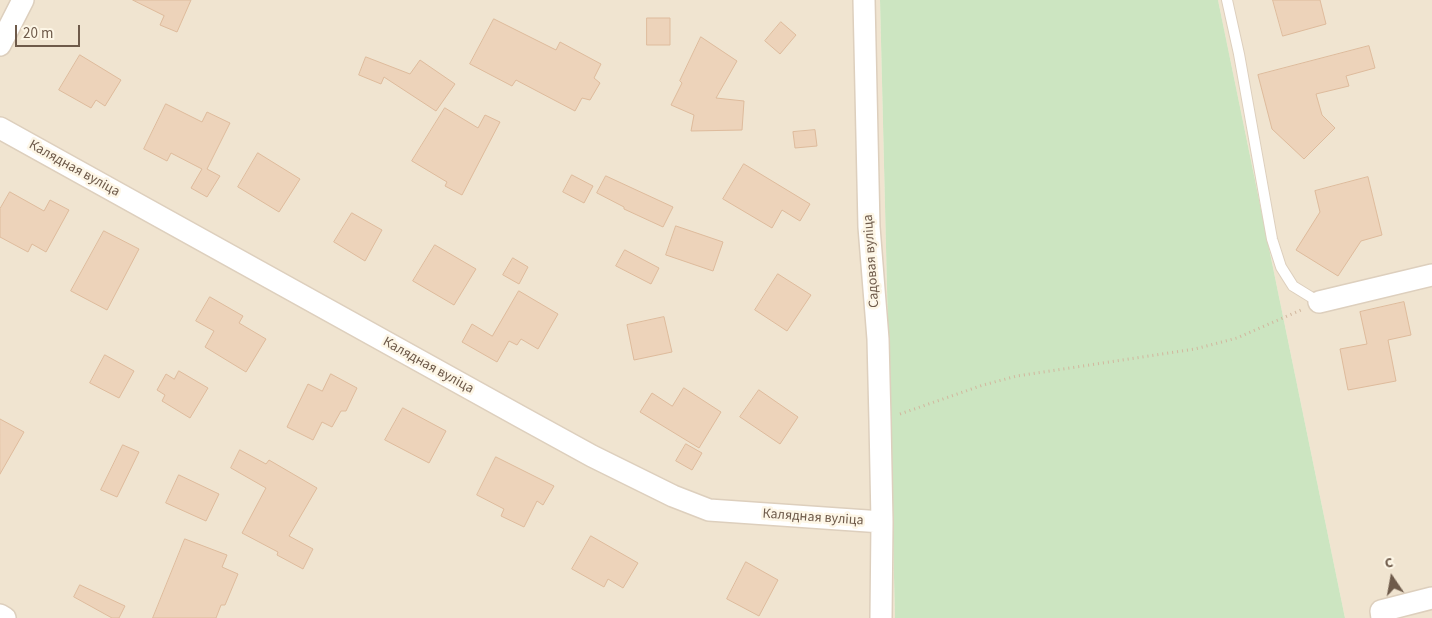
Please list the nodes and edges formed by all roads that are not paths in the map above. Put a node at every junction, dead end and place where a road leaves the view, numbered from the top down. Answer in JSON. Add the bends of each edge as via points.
{"nodes":[{"id":1,"x":23,"y":0,"type":"edge"},
{"id":2,"x":864,"y":0,"type":"edge"},
{"id":3,"x":1227,"y":0,"type":"edge"},
{"id":4,"x":0,"y":45,"type":"edge"},
{"id":5,"x":0,"y":128,"type":"edge"},
{"id":6,"x":1432,"y":275,"type":"edge"},
{"id":7,"x":1320,"y":302,"type":"joint"},
{"id":8,"x":882,"y":522,"type":"junction"},
{"id":9,"x":1432,"y":598,"type":"edge"},
{"id":10,"x":0,"y":615,"type":"edge"},
{"id":11,"x":5,"y":618,"type":"edge"},
{"id":12,"x":881,"y":618,"type":"edge"},
{"id":13,"x":1382,"y":618,"type":"edge"}],
"edges":[{"from":1,"to":4,"type":"street"},
{"from":2,"to":8,"type":"street","name":"Садовая вуліца","via":[[869,228],[878,339]]},
{"from":3,"to":7,"type":"lane","via":[[1272,239],[1281,267],[1293,286]]},
{"from":5,"to":8,"type":"street","name":"Калядная вуліца","via":[[529,422],[673,496],[709,510]]},
{"from":6,"to":7,"type":"street"},
{"from":8,"to":12,"type":"street","name":"Садовая вуліца"},
{"from":9,"to":13,"type":"street","via":[[1381,611]]},
{"from":10,"to":11,"type":"street"}]}
